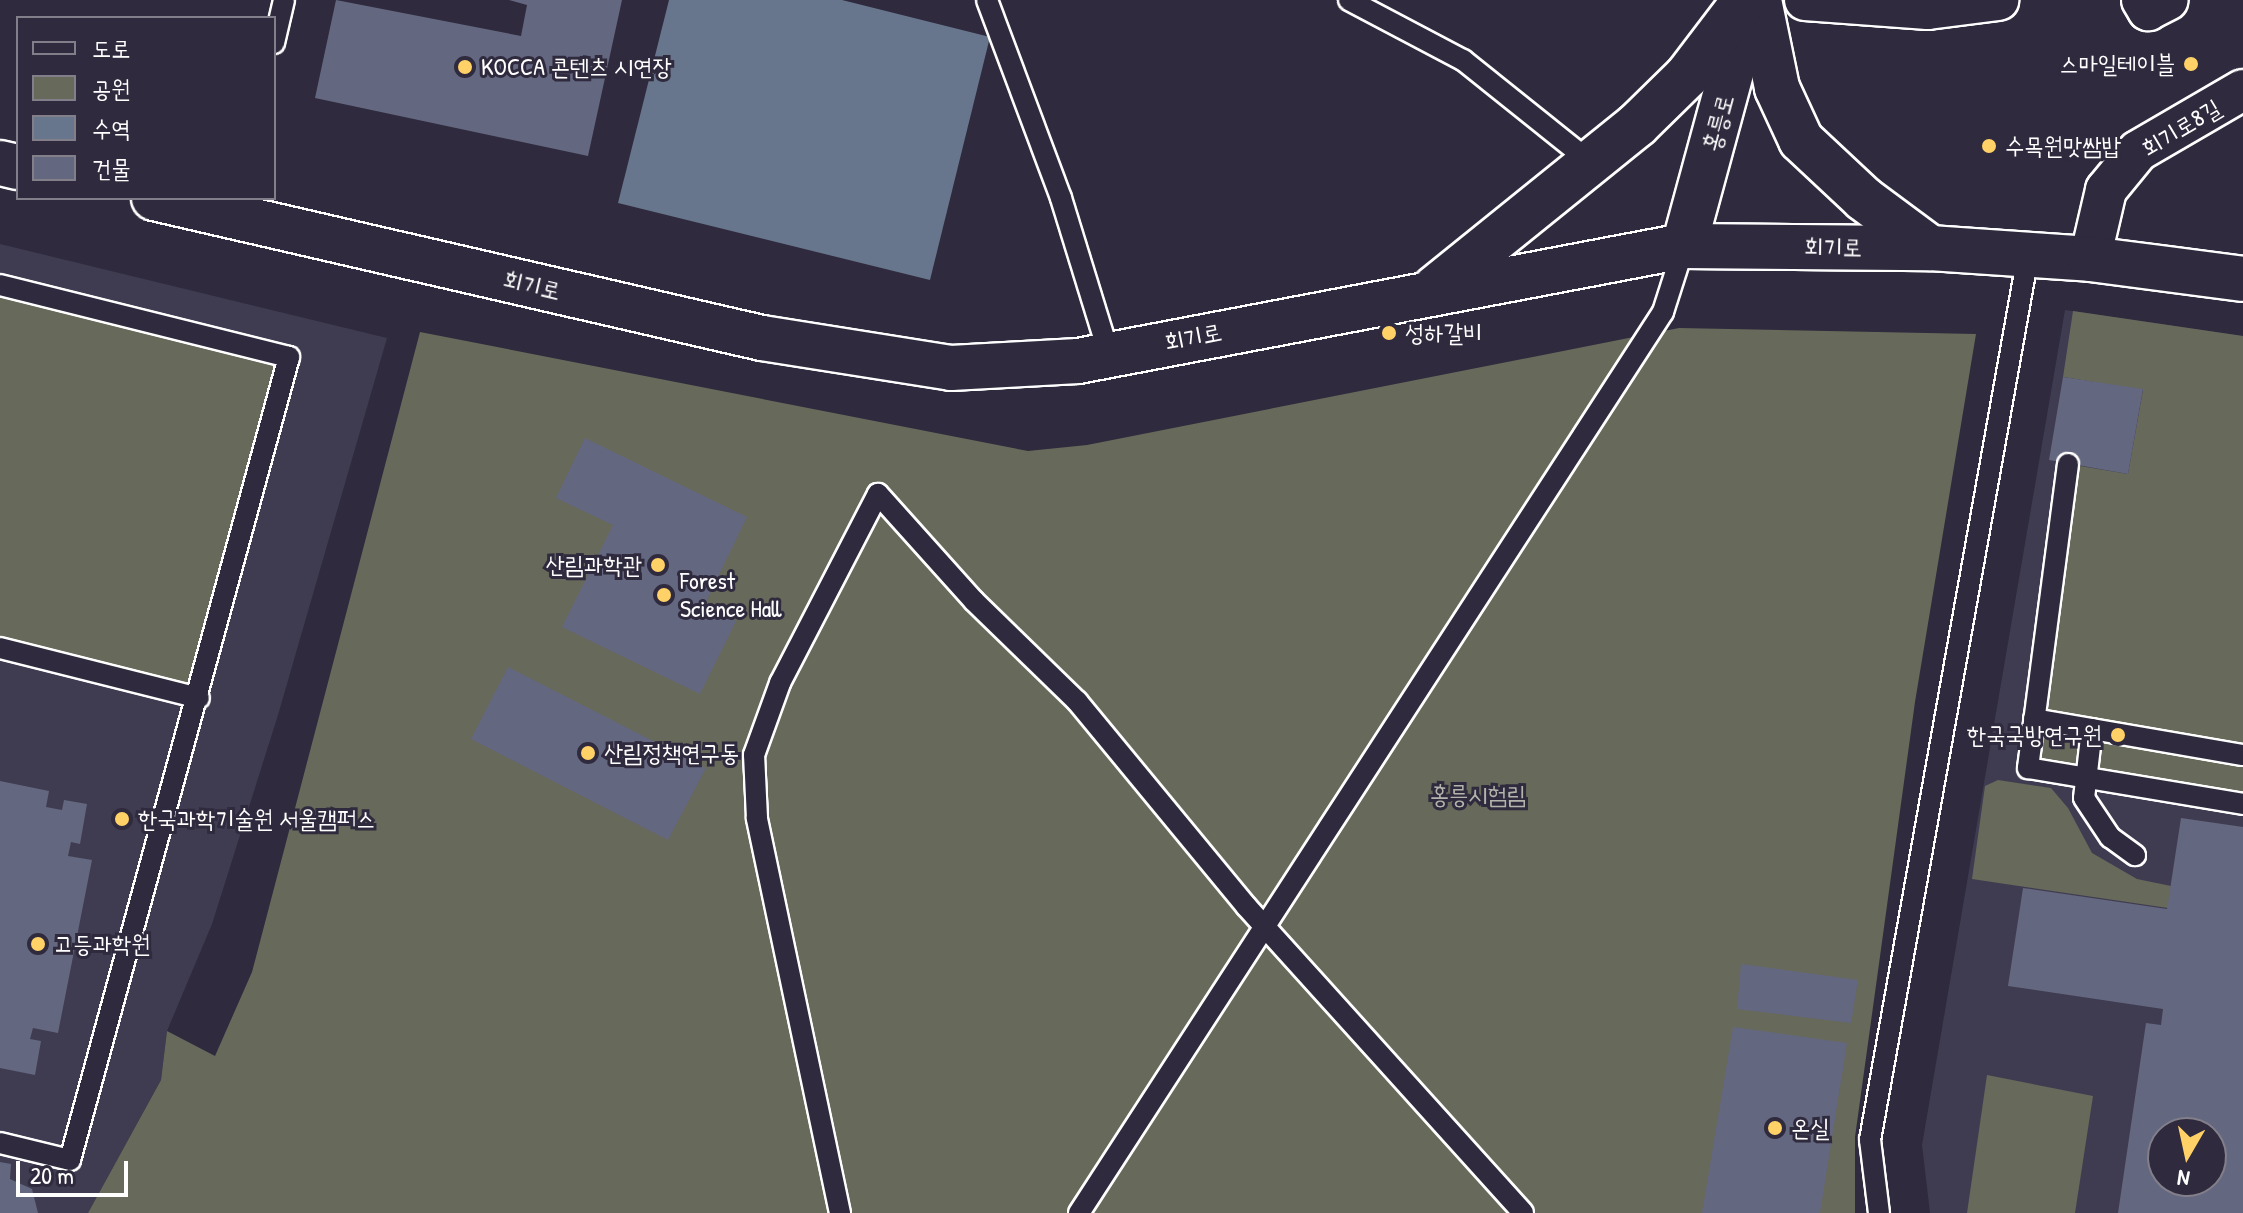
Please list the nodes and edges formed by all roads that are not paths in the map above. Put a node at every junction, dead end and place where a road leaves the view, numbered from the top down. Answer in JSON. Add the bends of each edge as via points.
{"nodes":[{"id":1,"x":284,"y":0,"type":"edge"},
{"id":2,"x":987,"y":0,"type":"edge"},
{"id":3,"x":1349,"y":0,"type":"edge"},
{"id":4,"x":1748,"y":0,"type":"edge"},
{"id":5,"x":1759,"y":0,"type":"edge"},
{"id":6,"x":1805,"y":0,"type":"edge"},
{"id":7,"x":1998,"y":0,"type":"edge"},
{"id":8,"x":2142,"y":0,"type":"edge"},
{"id":9,"x":2168,"y":0,"type":"edge"},
{"id":10,"x":276,"y":34,"type":"edge"},
{"id":11,"x":2243,"y":90,"type":"edge"},
{"id":12,"x":1593,"y":164,"type":"junction"},
{"id":13,"x":171,"y":200,"type":"edge"},
{"id":14,"x":239,"y":208,"type":"edge"},
{"id":15,"x":1684,"y":246,"type":"junction"},
{"id":16,"x":1930,"y":248,"type":"junction"},
{"id":17,"x":2028,"y":256,"type":"junction"},
{"id":18,"x":2090,"y":259,"type":"junction"},
{"id":19,"x":2243,"y":279,"type":"edge"},
{"id":20,"x":0,"y":285,"type":"edge"},
{"id":21,"x":1429,"y":292,"type":"junction"},
{"id":22,"x":1109,"y":354,"type":"junction"},
{"id":23,"x":2068,"y":464,"type":"dead end"},
{"id":24,"x":0,"y":648,"type":"edge"},
{"id":25,"x":199,"y":698,"type":"junction"},
{"id":26,"x":2034,"y":719,"type":"junction"},
{"id":27,"x":2092,"y":729,"type":"junction"},
{"id":28,"x":2243,"y":755,"type":"edge"},
{"id":29,"x":2086,"y":777,"type":"junction"},
{"id":30,"x":2243,"y":804,"type":"edge"},
{"id":31,"x":2135,"y":855,"type":"dead end"},
{"id":32,"x":1265,"y":927,"type":"junction"},
{"id":33,"x":0,"y":1143,"type":"edge"},
{"id":34,"x":840,"y":1213,"type":"edge"},
{"id":35,"x":1079,"y":1213,"type":"edge"},
{"id":36,"x":1523,"y":1213,"type":"edge"},
{"id":37,"x":1879,"y":1213,"type":"edge"}],
"edges":[{"from":1,"to":10,"type":"lane"},
{"from":2,"to":22,"type":"lane","via":[[1061,198]]},
{"from":3,"to":12,"type":"lane","via":[[1463,60]]},
{"from":4,"to":12,"type":"main road","via":[[1687,76]]},
{"from":4,"to":15,"type":"main road","name":"홍릉로"},
{"from":5,"to":16,"type":"main road","via":[[1777,88],[1801,140],[1864,199]]},
{"from":6,"to":7,"type":"street","via":[[1928,9]]},
{"from":8,"to":9,"type":"street","via":[[2148,10]]},
{"from":11,"to":18,"type":"street","name":"회기로8길","via":[[2138,151],[2106,190]]},
{"from":12,"to":21,"type":"main road"},
{"from":13,"to":14,"type":"main road","name":"회기로"},
{"from":14,"to":22,"type":"main road","name":"회기로","via":[[762,338],[935,365],[1012,367]]},
{"from":15,"to":16,"type":"main road","name":"회기로"},
{"from":15,"to":21,"type":"main road","name":"회기로"},
{"from":15,"to":32,"type":"lane","via":[[1663,312]]},
{"from":16,"to":17,"type":"main road","name":"회기로"},
{"from":17,"to":18,"type":"main road","name":"회기로"},
{"from":17,"to":37,"type":"lane","via":[[1870,1140]]},
{"from":18,"to":19,"type":"main road","name":"회기로"},
{"from":20,"to":25,"type":"lane","via":[[289,357]]},
{"from":21,"to":22,"type":"main road","name":"회기로"},
{"from":23,"to":26,"type":"lane"},
{"from":24,"to":25,"type":"lane"},
{"from":25,"to":33,"type":"lane","via":[[70,1160]]},
{"from":26,"to":27,"type":"lane"},
{"from":26,"to":29,"type":"lane","via":[[2028,768]]},
{"from":27,"to":28,"type":"lane"},
{"from":27,"to":29,"type":"lane"},
{"from":29,"to":30,"type":"lane"},
{"from":29,"to":31,"type":"lane","via":[[2084,798],[2092,814],[2110,837]]},
{"from":32,"to":34,"type":"lane","via":[[1077,701],[974,601],[878,494],[780,683],[754,755],[757,818]]},
{"from":32,"to":35,"type":"lane"},
{"from":32,"to":36,"type":"lane"}]}
